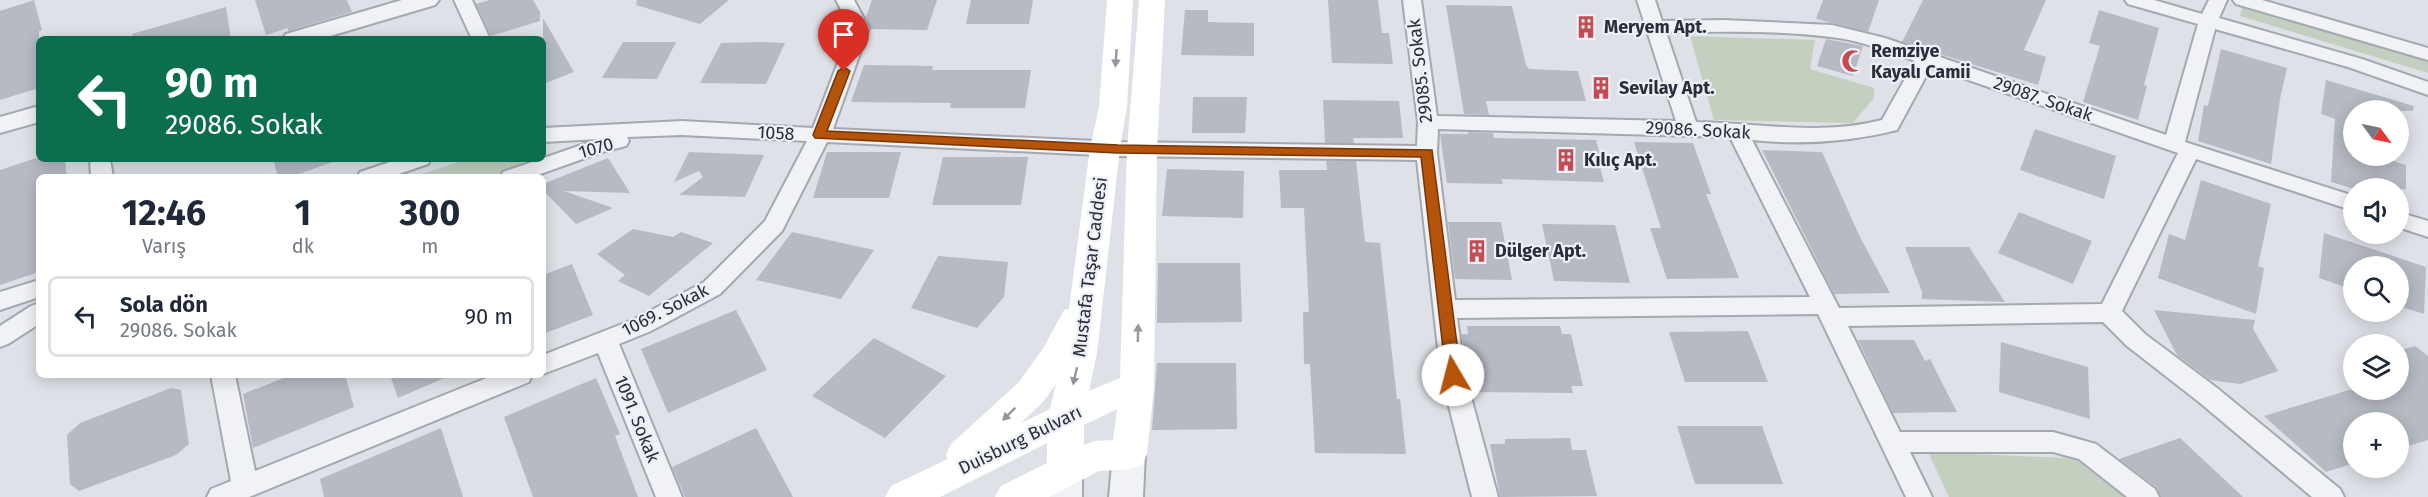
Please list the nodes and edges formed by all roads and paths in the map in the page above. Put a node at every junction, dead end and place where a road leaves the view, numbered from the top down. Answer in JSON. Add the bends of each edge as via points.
{"nodes":[{"id":1,"x":427,"y":0,"type":"edge"},
{"id":2,"x":464,"y":0,"type":"edge"},
{"id":3,"x":845,"y":0,"type":"edge"},
{"id":4,"x":1120,"y":0,"type":"edge"},
{"id":5,"x":1152,"y":0,"type":"edge"},
{"id":6,"x":1412,"y":0,"type":"edge"},
{"id":7,"x":1646,"y":0,"type":"edge"},
{"id":8,"x":2134,"y":0,"type":"edge"},
{"id":9,"x":2218,"y":0,"type":"edge"},
{"id":10,"x":2242,"y":0,"type":"edge"},
{"id":11,"x":398,"y":4,"type":"edge"},
{"id":12,"x":2208,"y":21,"type":"junction"},
{"id":13,"x":1654,"y":27,"type":"junction"},
{"id":14,"x":303,"y":36,"type":"edge"},
{"id":15,"x":480,"y":36,"type":"edge"},
{"id":16,"x":2428,"y":38,"type":"edge"},
{"id":17,"x":2420,"y":51,"type":"edge"},
{"id":18,"x":1926,"y":58,"type":"junction"},
{"id":19,"x":2428,"y":89,"type":"edge"},
{"id":20,"x":36,"y":115,"type":"edge"},
{"id":21,"x":1428,"y":122,"type":"junction"},
{"id":22,"x":0,"y":125,"type":"edge"},
{"id":23,"x":682,"y":128,"type":"junction"},
{"id":24,"x":1688,"y":128,"type":"junction"},
{"id":25,"x":1738,"y":133,"type":"junction"},
{"id":26,"x":546,"y":135,"type":"edge"},
{"id":27,"x":820,"y":135,"type":"junction"},
{"id":28,"x":2182,"y":147,"type":"junction"},
{"id":29,"x":1122,"y":149,"type":"junction"},
{"id":30,"x":1427,"y":153,"type":"junction"},
{"id":31,"x":412,"y":162,"type":"edge"},
{"id":32,"x":377,"y":174,"type":"edge"},
{"id":33,"x":519,"y":174,"type":"edge"},
{"id":34,"x":2343,"y":200,"type":"edge"},
{"id":35,"x":2409,"y":223,"type":"edge"},
{"id":36,"x":2428,"y":229,"type":"edge"},
{"id":37,"x":36,"y":289,"type":"edge"},
{"id":38,"x":1087,"y":297,"type":"junction"},
{"id":39,"x":0,"y":301,"type":"edge"},
{"id":40,"x":1444,"y":309,"type":"junction"},
{"id":41,"x":1829,"y":311,"type":"junction"},
{"id":42,"x":2109,"y":313,"type":"junction"},
{"id":43,"x":36,"y":314,"type":"edge"},
{"id":44,"x":0,"y":338,"type":"edge"},
{"id":45,"x":605,"y":340,"type":"junction"},
{"id":46,"x":546,"y":364,"type":"edge"},
{"id":47,"x":224,"y":378,"type":"edge"},
{"id":48,"x":513,"y":378,"type":"edge"},
{"id":49,"x":1137,"y":386,"type":"junction"},
{"id":50,"x":1066,"y":418,"type":"junction"},
{"id":51,"x":1892,"y":442,"type":"junction"},
{"id":52,"x":1129,"y":454,"type":"junction"},
{"id":53,"x":1065,"y":484,"type":"edge"},
{"id":54,"x":245,"y":487,"type":"junction"},
{"id":55,"x":917,"y":491,"type":"edge"},
{"id":56,"x":220,"y":497,"type":"edge"},
{"id":57,"x":669,"y":497,"type":"edge"},
{"id":58,"x":1014,"y":497,"type":"edge"},
{"id":59,"x":1126,"y":497,"type":"edge"},
{"id":60,"x":1485,"y":497,"type":"edge"},
{"id":61,"x":1918,"y":497,"type":"edge"},
{"id":62,"x":2146,"y":497,"type":"edge"},
{"id":63,"x":2331,"y":497,"type":"edge"}],
"edges":[{"from":1,"to":11,"type":"street"},
{"from":2,"to":15,"type":"street"},
{"from":3,"to":27,"type":"street","name":"1069. Sokak","via":[[860,28]]},
{"from":4,"to":29,"type":"main road","name":"Mustafa Taşar Caddesi","one_way":true,"via":[[1113,107]]},
{"from":5,"to":29,"type":"main road","name":"Mustafa Taşar Caddesi"},
{"from":6,"to":21,"type":"street","name":"29085. Sokak"},
{"from":7,"to":13,"type":"street"},
{"from":8,"to":12,"type":"street"},
{"from":9,"to":12,"type":"street"},
{"from":10,"to":17,"type":"street"},
{"from":11,"to":14,"type":"street"},
{"from":12,"to":19,"type":"street","via":[[2355,63]]},
{"from":12,"to":28,"type":"street"},
{"from":13,"to":18,"type":"street","name":"29087. Sokak","via":[[1832,31]]},
{"from":13,"to":24,"type":"street"},
{"from":16,"to":17,"type":"street"},
{"from":18,"to":25,"type":"street","name":"29086. Sokak","via":[[1890,125],[1873,131],[1832,134]]},
{"from":18,"to":28,"type":"street","name":"29087. Sokak"},
{"from":20,"to":22,"type":"street"},
{"from":21,"to":24,"type":"street","name":"29086. Sokak"},
{"from":21,"to":30,"type":"street","name":"29085. Sokak"},
{"from":23,"to":26,"type":"street","name":"1058"},
{"from":23,"to":27,"type":"street","name":"1058"},
{"from":23,"to":33,"type":"street","name":"1070","via":[[597,146]]},
{"from":24,"to":25,"type":"street","name":"29086. Sokak"},
{"from":25,"to":41,"type":"street"},
{"from":27,"to":29,"type":"street","name":"1058"},
{"from":27,"to":45,"type":"street","name":"1069. Sokak","via":[[774,226],[712,288]]},
{"from":28,"to":34,"type":"street","name":"29087. Sokak"},
{"from":28,"to":42,"type":"street"},
{"from":29,"to":30,"type":"street"},
{"from":29,"to":38,"type":"main road","name":"Mustafa Taşar Caddesi"},
{"from":49,"to":29,"type":"main road","name":"Mustafa Taşar Caddesi","one_way":true},
{"from":30,"to":40,"type":"street","name":"29085. Sokak"},
{"from":31,"to":32,"type":"street"},
{"from":35,"to":36,"type":"street"},
{"from":37,"to":39,"type":"street"},
{"from":38,"to":50,"type":"main road","name":"Mustafa Taşar Caddesi","one_way":true},
{"from":38,"to":55,"type":"main road","one_way":true,"via":[[1057,356],[1031,392],[987,436]]},
{"from":40,"to":41,"type":"street"},
{"from":40,"to":60,"type":"street","name":"29085. Sokak","via":[[1453,375]]},
{"from":41,"to":42,"type":"street"},
{"from":41,"to":51,"type":"street"},
{"from":42,"to":63,"type":"street","via":[[2136,340]]},
{"from":43,"to":44,"type":"street"},
{"from":45,"to":46,"type":"street","name":"1069. Sokak"},
{"from":45,"to":57,"type":"street","name":"1091. Sokak"},
{"from":47,"to":54,"type":"street"},
{"from":48,"to":54,"type":"street"},
{"from":49,"to":50,"type":"main road","name":"Duisburg Bulvarı"},
{"from":49,"to":52,"type":"main road","name":"Mustafa Taşar Caddesi"},
{"from":50,"to":53,"type":"main road","name":"Mustafa Taşar Caddesi"},
{"from":50,"to":55,"type":"main road","name":"Duisburg Bulvarı"},
{"from":51,"to":61,"type":"street"},
{"from":51,"to":62,"type":"street","via":[[2053,442],[2087,451]]},
{"from":52,"to":53,"type":"main road","via":[[1094,456]]},
{"from":52,"to":59,"type":"street","name":"Mustafa Taşar Caddesi"},
{"from":53,"to":58,"type":"main road"},
{"from":54,"to":56,"type":"street"}]}
